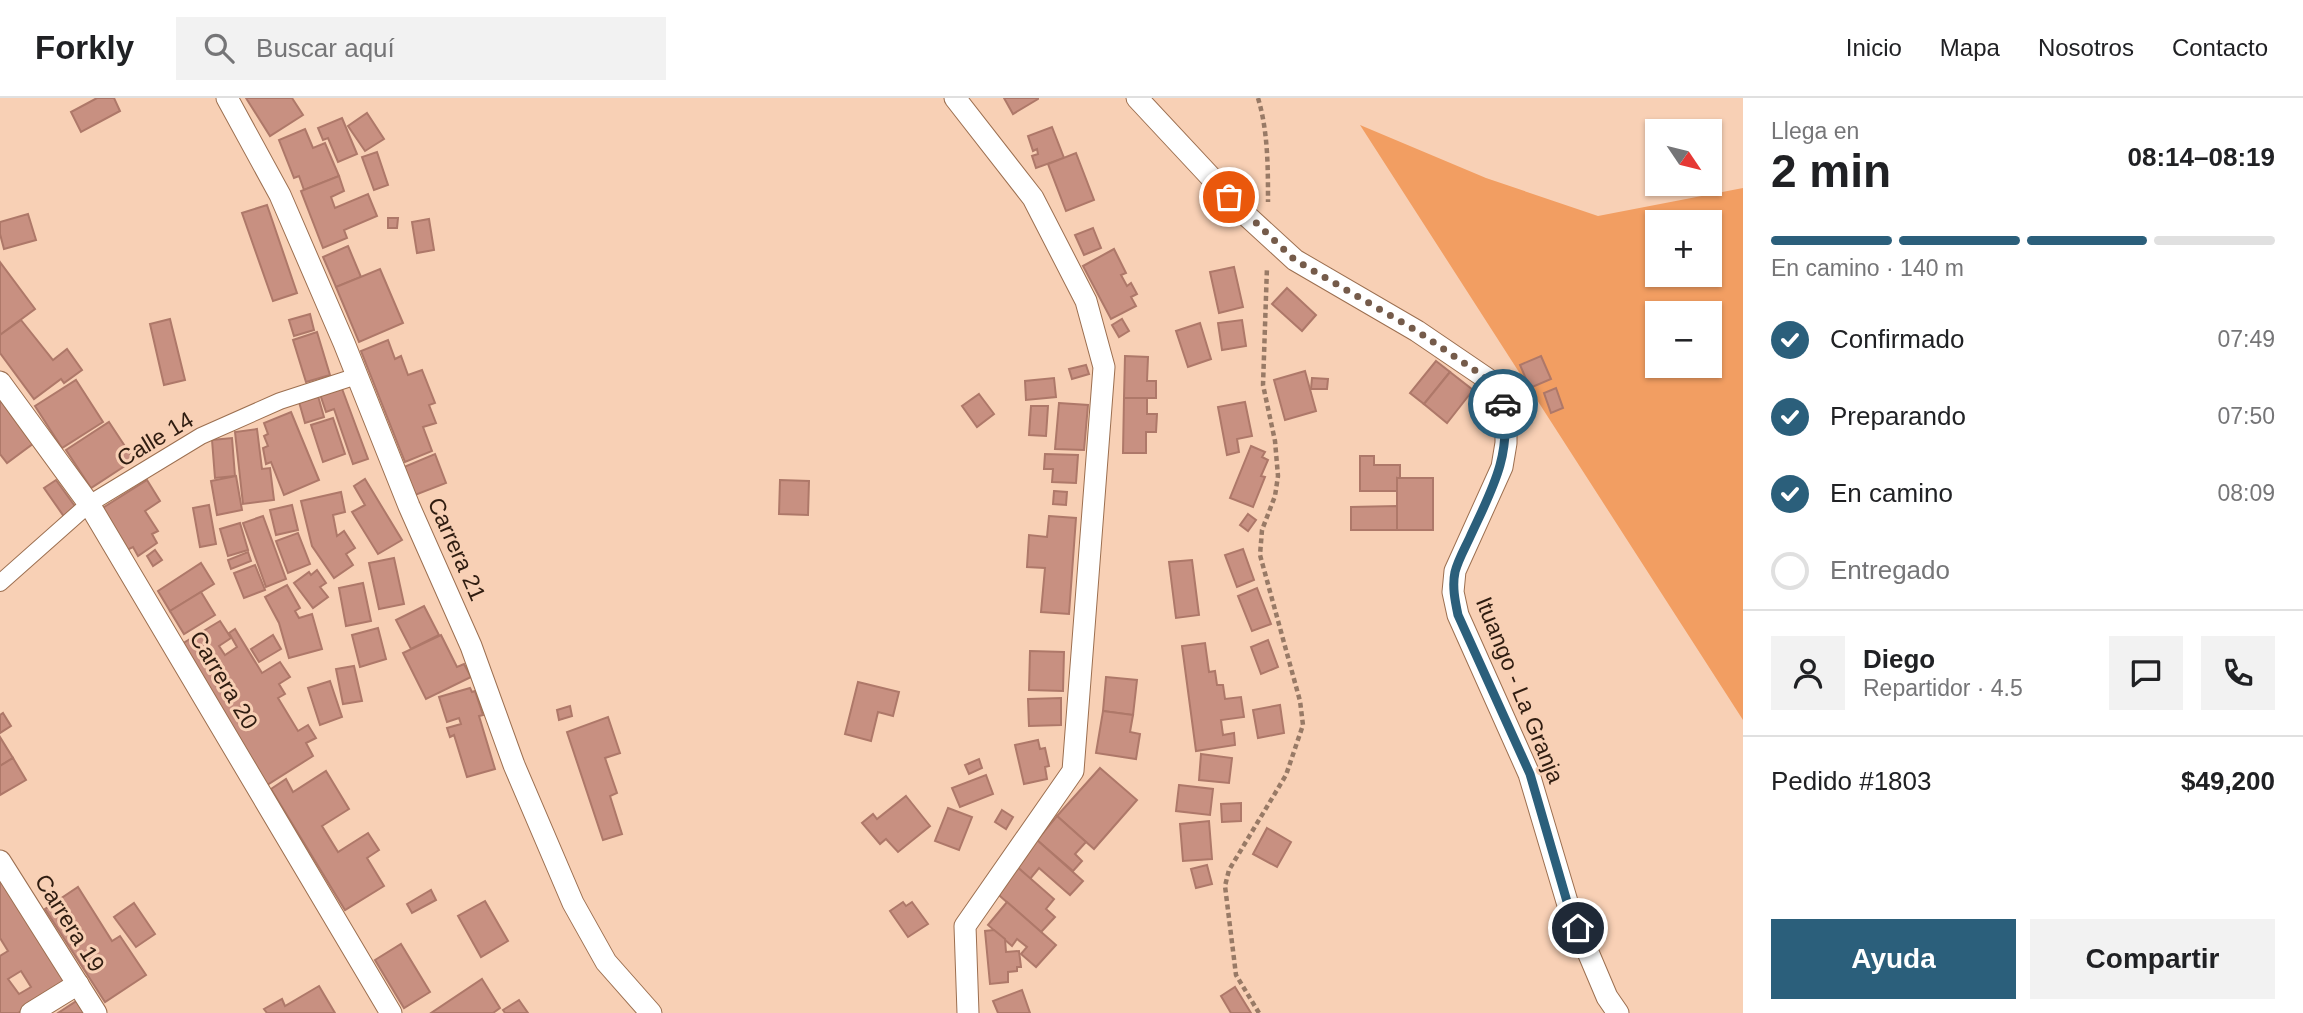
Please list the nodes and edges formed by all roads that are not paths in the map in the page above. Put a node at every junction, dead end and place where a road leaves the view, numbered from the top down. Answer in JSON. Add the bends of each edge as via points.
{"nodes":[{"id":1,"x":227,"y":98,"type":"edge"},
{"id":2,"x":956,"y":98,"type":"edge"},
{"id":3,"x":1137,"y":98,"type":"edge"},
{"id":4,"x":358,"y":376,"type":"junction"},
{"id":5,"x":0,"y":382,"type":"edge"},
{"id":6,"x":89,"y":505,"type":"junction"},
{"id":7,"x":0,"y":583,"type":"edge"},
{"id":8,"x":0,"y":861,"type":"edge"},
{"id":9,"x":78,"y":984,"type":"junction"},
{"id":10,"x":31,"y":1013,"type":"edge"},
{"id":11,"x":96,"y":1013,"type":"edge"},
{"id":12,"x":391,"y":1013,"type":"edge"},
{"id":13,"x":651,"y":1013,"type":"edge"},
{"id":14,"x":968,"y":1013,"type":"edge"},
{"id":15,"x":1618,"y":1013,"type":"edge"}],
"edges":[{"from":1,"to":4,"type":"street","name":"Carrera 21","via":[[280,195]]},
{"from":2,"to":14,"type":"street","via":[[1033,198],[1086,301],[1104,367],[1073,771],[965,926]]},
{"from":3,"to":15,"type":"street","name":"Ituango - La Granja","via":[[1295,260],[1417,331],[1492,382],[1503,400],[1506,443],[1502,467],[1455,571],[1453,592],[1458,615],[1530,774],[1568,905],[1606,997]]},
{"from":4,"to":6,"type":"street","name":"Calle 14","via":[[280,401],[201,436]]},
{"from":4,"to":13,"type":"street","name":"Carrera 21","via":[[573,902],[606,962]]},
{"from":5,"to":6,"type":"street","name":"Carrera 20"},
{"from":6,"to":7,"type":"street","name":"Calle 14"},
{"from":6,"to":12,"type":"street","name":"Carrera 20"},
{"from":8,"to":9,"type":"street","name":"Carrera 19"},
{"from":9,"to":10,"type":"street"},
{"from":9,"to":11,"type":"street","name":"Carrera 19"}]}
